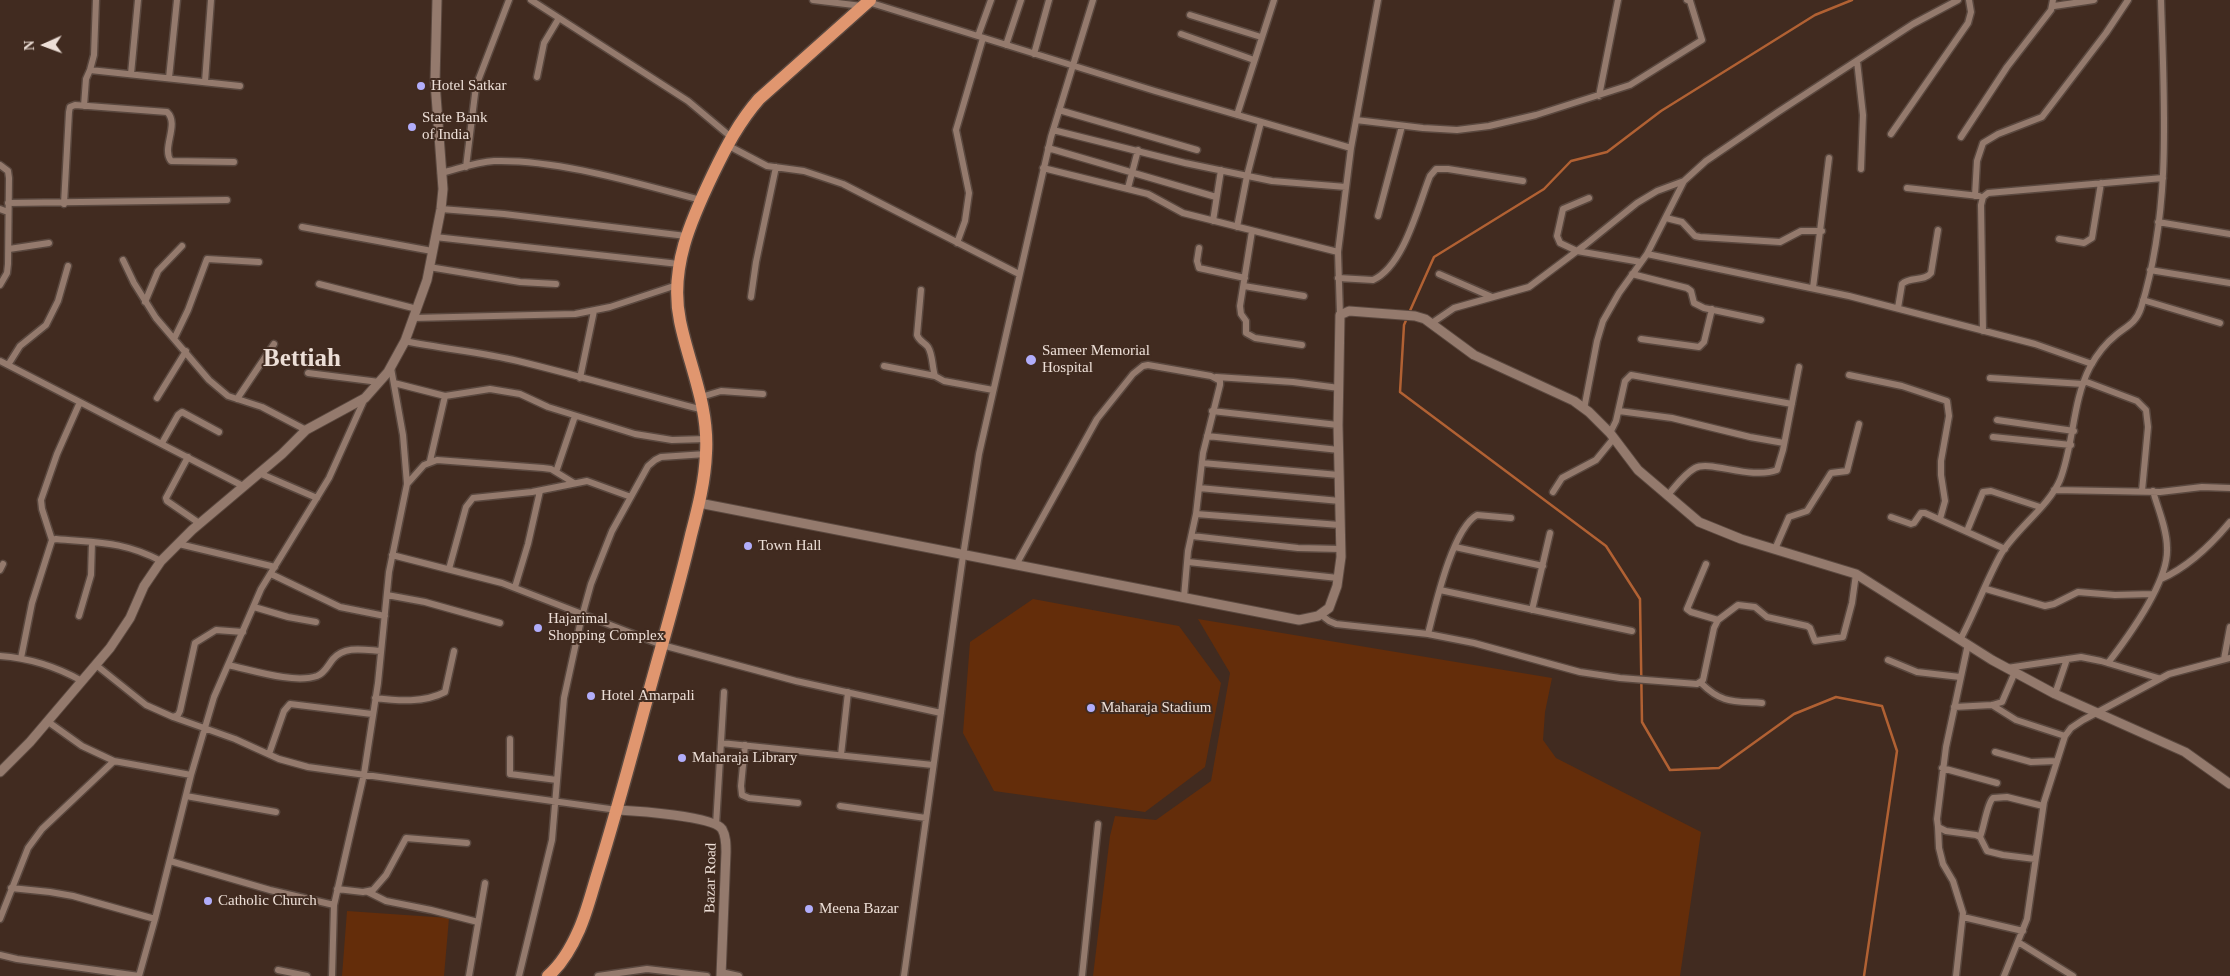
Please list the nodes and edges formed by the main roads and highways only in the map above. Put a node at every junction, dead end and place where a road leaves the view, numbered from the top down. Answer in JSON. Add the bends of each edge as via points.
{"nodes":[{"id":1,"x":867,"y":3,"type":"edge"},
{"id":2,"x":548,"y":976,"type":"edge"}],
"edges":[{"from":1,"to":2,"type":"highway","via":[[747,113],[729,141],[686,236],[677,285],[680,320],[702,404],[707,439],[699,503],[618,810],[580,928],[568,953]]}]}
